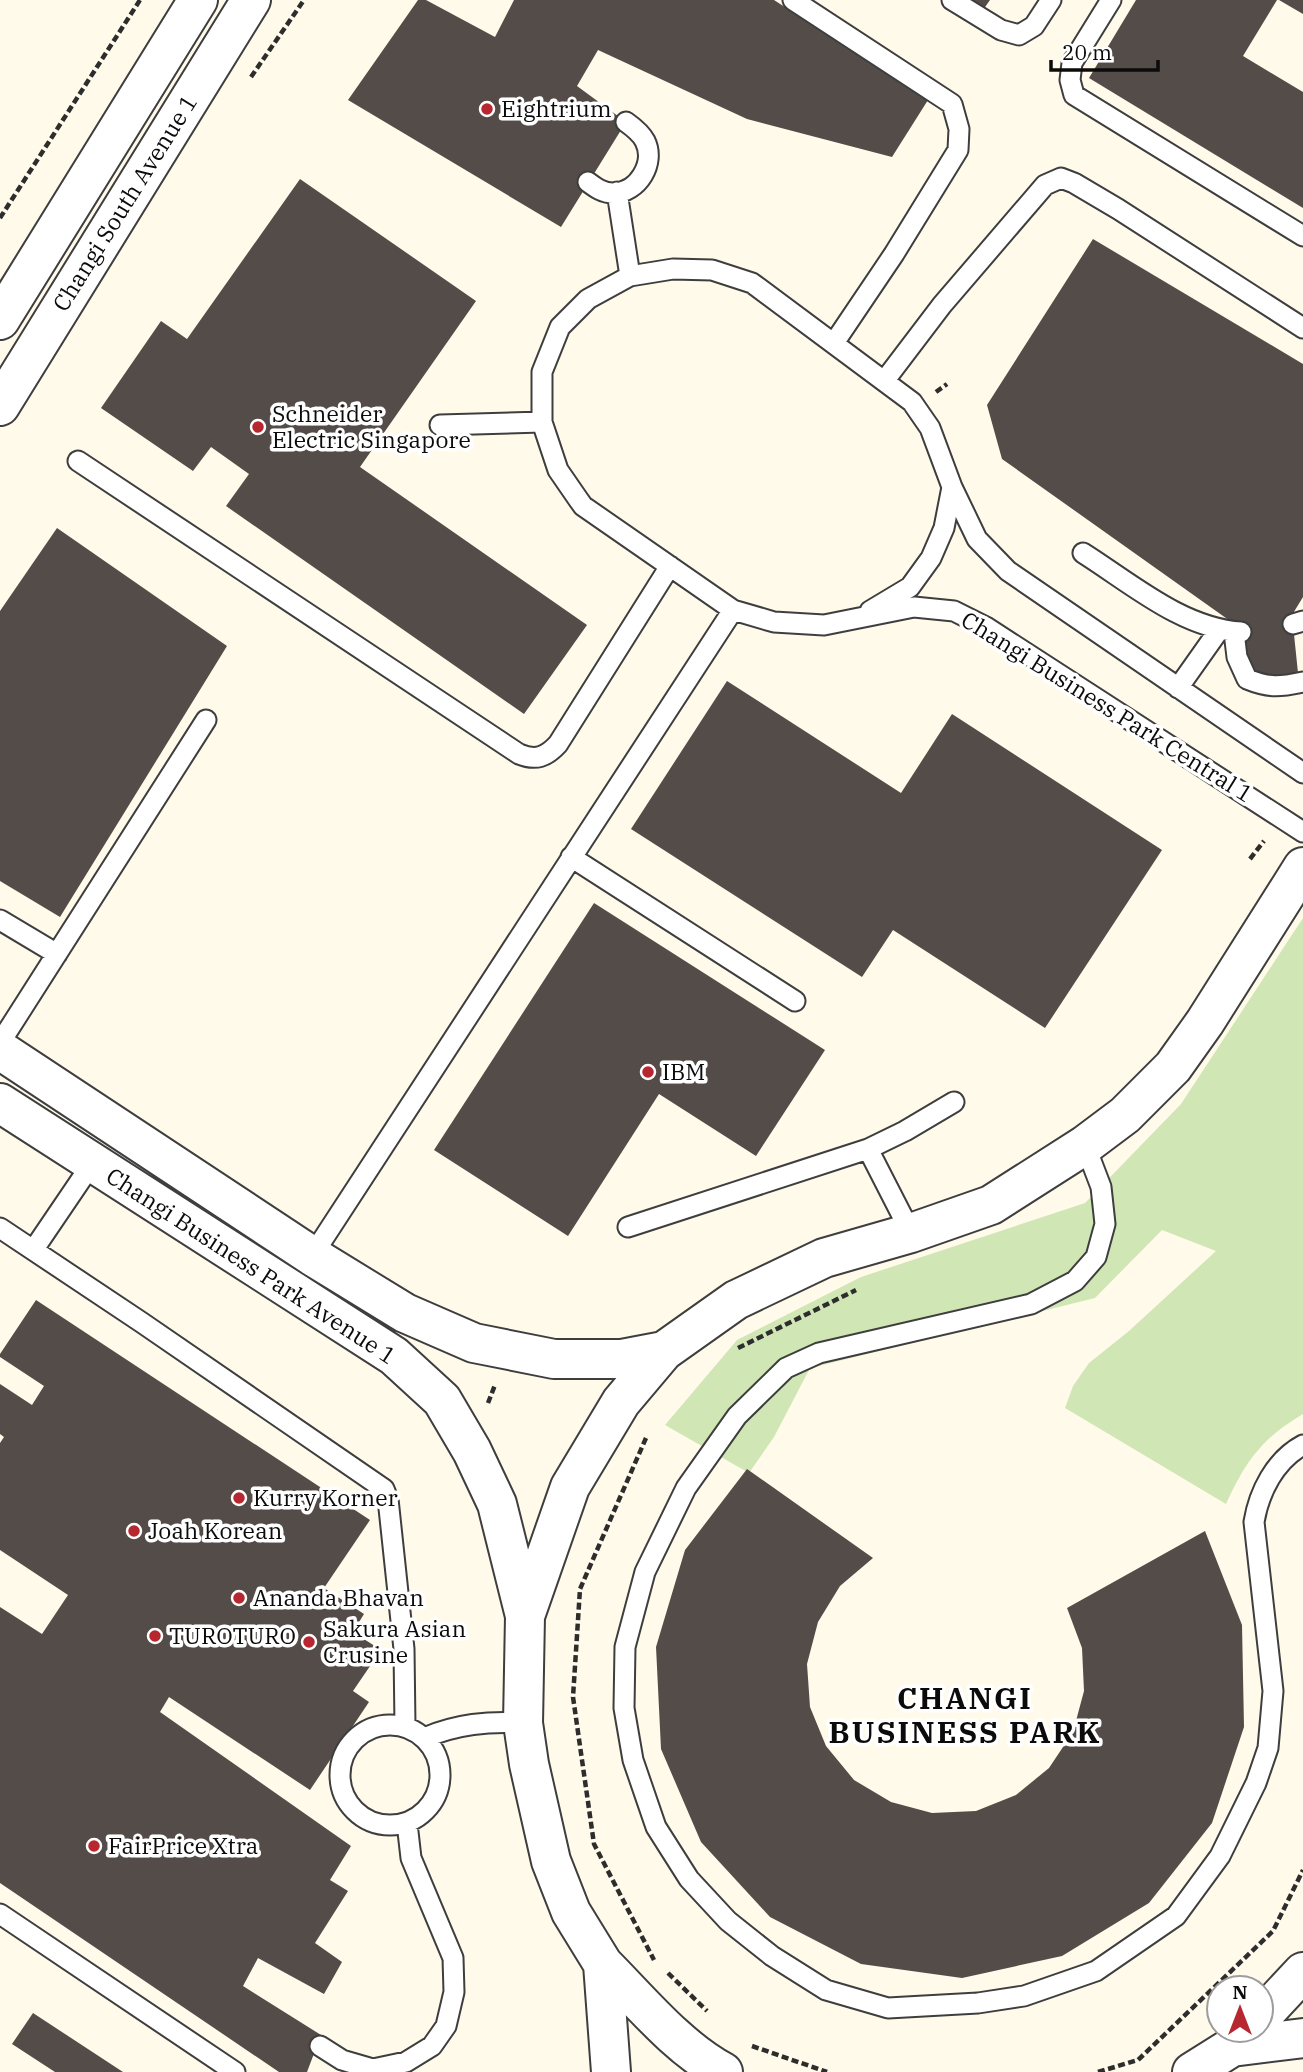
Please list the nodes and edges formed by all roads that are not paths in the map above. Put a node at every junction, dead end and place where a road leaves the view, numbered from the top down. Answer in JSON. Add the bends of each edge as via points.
{"nodes":[{"id":1,"x":198,"y":0,"type":"edge"},
{"id":2,"x":251,"y":0,"type":"edge"},
{"id":3,"x":793,"y":0,"type":"edge"},
{"id":4,"x":952,"y":0,"type":"edge"},
{"id":5,"x":1051,"y":0,"type":"edge"},
{"id":6,"x":1111,"y":0,"type":"edge"},
{"id":7,"x":626,"y":122,"type":"dead end"},
{"id":8,"x":588,"y":182,"type":"dead end"},
{"id":9,"x":617,"y":192,"type":"junction"},
{"id":10,"x":1303,"y":236,"type":"edge"},
{"id":11,"x":629,"y":276,"type":"junction"},
{"id":12,"x":0,"y":320,"type":"edge"},
{"id":13,"x":1303,"y":328,"type":"edge"},
{"id":14,"x":834,"y":343,"type":"junction"},
{"id":15,"x":885,"y":380,"type":"junction"},
{"id":16,"x":0,"y":406,"type":"edge"},
{"id":17,"x":542,"y":422,"type":"junction"},
{"id":18,"x":440,"y":425,"type":"dead end"},
{"id":19,"x":78,"y":461,"type":"dead end"},
{"id":20,"x":952,"y":487,"type":"junction"},
{"id":21,"x":1083,"y":553,"type":"dead end"},
{"id":22,"x":670,"y":566,"type":"junction"},
{"id":23,"x":733,"y":610,"type":"junction"},
{"id":24,"x":862,"y":616,"type":"junction"},
{"id":25,"x":1231,"y":631,"type":"junction"},
{"id":26,"x":1303,"y":682,"type":"edge"},
{"id":27,"x":1178,"y":688,"type":"junction"},
{"id":28,"x":206,"y":720,"type":"dead end"},
{"id":29,"x":1303,"y":774,"type":"edge"},
{"id":30,"x":1303,"y":832,"type":"edge"},
{"id":31,"x":572,"y":857,"type":"junction"},
{"id":32,"x":1303,"y":867,"type":"edge"},
{"id":33,"x":0,"y":920,"type":"edge"},
{"id":34,"x":57,"y":954,"type":"junction"},
{"id":35,"x":795,"y":1001,"type":"dead end"},
{"id":36,"x":0,"y":1043,"type":"edge"},
{"id":37,"x":0,"y":1050,"type":"edge"},
{"id":38,"x":954,"y":1102,"type":"dead end"},
{"id":39,"x":0,"y":1103,"type":"edge"},
{"id":40,"x":1085,"y":1145,"type":"junction"},
{"id":41,"x":868,"y":1149,"type":"junction"},
{"id":42,"x":93,"y":1162,"type":"junction"},
{"id":43,"x":628,"y":1227,"type":"dead end"},
{"id":44,"x":2,"y":1232,"type":"edge"},
{"id":45,"x":911,"y":1233,"type":"junction"},
{"id":46,"x":34,"y":1249,"type":"junction"},
{"id":47,"x":312,"y":1256,"type":"junction"},
{"id":48,"x":664,"y":1351,"type":"junction"},
{"id":49,"x":1303,"y":1445,"type":"edge"},
{"id":50,"x":525,"y":1616,"type":"junction"},
{"id":51,"x":523,"y":1723,"type":"junction"},
{"id":52,"x":405,"y":1726,"type":"junction"},
{"id":53,"x":424,"y":1738,"type":"junction"},
{"id":54,"x":407,"y":1823,"type":"junction"},
{"id":55,"x":0,"y":1914,"type":"edge"},
{"id":56,"x":603,"y":1964,"type":"junction"},
{"id":57,"x":1303,"y":1972,"type":"edge"},
{"id":58,"x":1275,"y":2002,"type":"edge"},
{"id":59,"x":1275,"y":2038,"type":"edge"},
{"id":60,"x":1303,"y":2038,"type":"edge"},
{"id":61,"x":1233,"y":2044,"type":"edge"},
{"id":62,"x":320,"y":2046,"type":"dead end"},
{"id":63,"x":235,"y":2072,"type":"edge"},
{"id":64,"x":611,"y":2072,"type":"edge"},
{"id":65,"x":723,"y":2072,"type":"edge"},
{"id":66,"x":1192,"y":2072,"type":"edge"}],
"edges":[{"from":1,"to":12,"type":"street","name":"Changi South Avenue 1"},
{"from":2,"to":16,"type":"street","name":"Changi South Avenue 1"},
{"from":3,"to":14,"type":"lane","via":[[952,104],[959,129],[958,149]]},
{"from":4,"to":5,"type":"lane","via":[[1001,30],[1019,35],[1034,26]]},
{"from":6,"to":10,"type":"lane","via":[[1072,63],[1074,95]]},
{"from":7,"to":9,"type":"lane","via":[[646,142],[648,166],[634,185]]},
{"from":8,"to":9,"type":"lane","via":[[600,191]]},
{"from":9,"to":11,"type":"lane"},
{"from":11,"to":14,"type":"lane","name":"Changi Business Park Central 1","via":[[673,269],[712,270],[752,283]]},
{"from":11,"to":17,"type":"lane","name":"Changi Business Park Central 1","via":[[588,299],[559,327],[542,372]]},
{"from":13,"to":15,"type":"lane","via":[[1118,209],[1060,178],[1045,185],[942,305]]},
{"from":14,"to":15,"type":"lane","name":"Changi Business Park Central 1"},
{"from":15,"to":20,"type":"lane","name":"Changi Business Park Central 1","via":[[912,402],[930,428]]},
{"from":17,"to":18,"type":"lane"},
{"from":17,"to":22,"type":"lane","name":"Changi Business Park Central 1","via":[[558,470],[583,506]]},
{"from":19,"to":22,"type":"lane","via":[[533,759],[558,744]]},
{"from":20,"to":24,"type":"lane","name":"Changi Business Park Central 1","via":[[944,528],[931,558],[910,587]]},
{"from":20,"to":27,"type":"lane","name":"Changi Business Park Central 1","via":[[977,539],[1008,571]]},
{"from":21,"to":25,"type":"lane","via":[[1173,612]]},
{"from":22,"to":23,"type":"lane","name":"Changi Business Park Central 1"},
{"from":23,"to":24,"type":"lane","name":"Changi Business Park Central 1","via":[[774,622],[824,625]]},
{"from":23,"to":31,"type":"lane"},
{"from":24,"to":30,"type":"lane","name":"Changi Business Park Central 1","via":[[915,607],[954,611],[986,626]]},
{"from":25,"to":26,"type":"lane","via":[[1247,679],[1280,687]]},
{"from":25,"to":27,"type":"lane"},
{"from":27,"to":29,"type":"lane","name":"Changi Business Park Central 1"},
{"from":28,"to":34,"type":"lane"},
{"from":31,"to":35,"type":"lane"},
{"from":31,"to":47,"type":"lane"},
{"from":32,"to":40,"type":"street","via":[[1173,1067],[1125,1115]]},
{"from":33,"to":34,"type":"lane"},
{"from":34,"to":36,"type":"lane"},
{"from":37,"to":47,"type":"street","name":"Changi Business Park Avenue 1"},
{"from":38,"to":41,"type":"lane"},
{"from":39,"to":42,"type":"street","name":"Changi Business Park Avenue 1"},
{"from":40,"to":45,"type":"street","via":[[990,1205]]},
{"from":40,"to":49,"type":"lane","via":[[1101,1187],[1105,1224],[1096,1257],[1075,1281],[1031,1304],[819,1353],[786,1368],[737,1416],[686,1488],[645,1572],[625,1647],[624,1708],[633,1759],[656,1827],[689,1879],[728,1921],[772,1956],[826,1990],[888,2008],[1024,1996],[1096,1971],[1176,1916],[1220,1856],[1268,1748],[1273,1690],[1255,1522],[1258,1500],[1271,1476],[1291,1451]]},
{"from":41,"to":43,"type":"lane"},
{"from":41,"to":45,"type":"lane"},
{"from":42,"to":46,"type":"lane"},
{"from":42,"to":50,"type":"street","name":"Changi Business Park Avenue 1","via":[[394,1356],[442,1400],[497,1504]]},
{"from":44,"to":46,"type":"lane"},
{"from":45,"to":48,"type":"street","via":[[824,1258],[736,1300]]},
{"from":46,"to":52,"type":"lane","via":[[384,1489],[404,1650]]},
{"from":47,"to":48,"type":"street","name":"Changi Business Park Avenue 1","via":[[405,1313],[474,1343],[554,1359],[622,1359]]},
{"from":48,"to":50,"type":"street","via":[[621,1402],[570,1487]]},
{"from":50,"to":51,"type":"street"},
{"from":51,"to":53,"type":"lane","via":[[464,1724]]},
{"from":51,"to":56,"type":"street","via":[[551,1861],[572,1912]]},
{"from":52,"to":53,"type":"lane"},
{"from":52,"to":54,"type":"lane","via":[[384,1725],[364,1732],[348,1746],[340,1765],[340,1787],[349,1806],[366,1820],[386,1826]]},
{"from":53,"to":54,"type":"lane","via":[[437,1754],[442,1774],[437,1795],[425,1812]]},
{"from":54,"to":62,"type":"lane","via":[[411,1858],[453,1958],[454,1992],[446,2026],[432,2046],[406,2062],[373,2069],[342,2060]]},
{"from":55,"to":63,"type":"lane"},
{"from":56,"to":64,"type":"street"},
{"from":56,"to":65,"type":"street","via":[[667,2028]]},
{"from":57,"to":58,"type":"street"},
{"from":59,"to":60,"type":"street"},
{"from":61,"to":66,"type":"street"}]}
